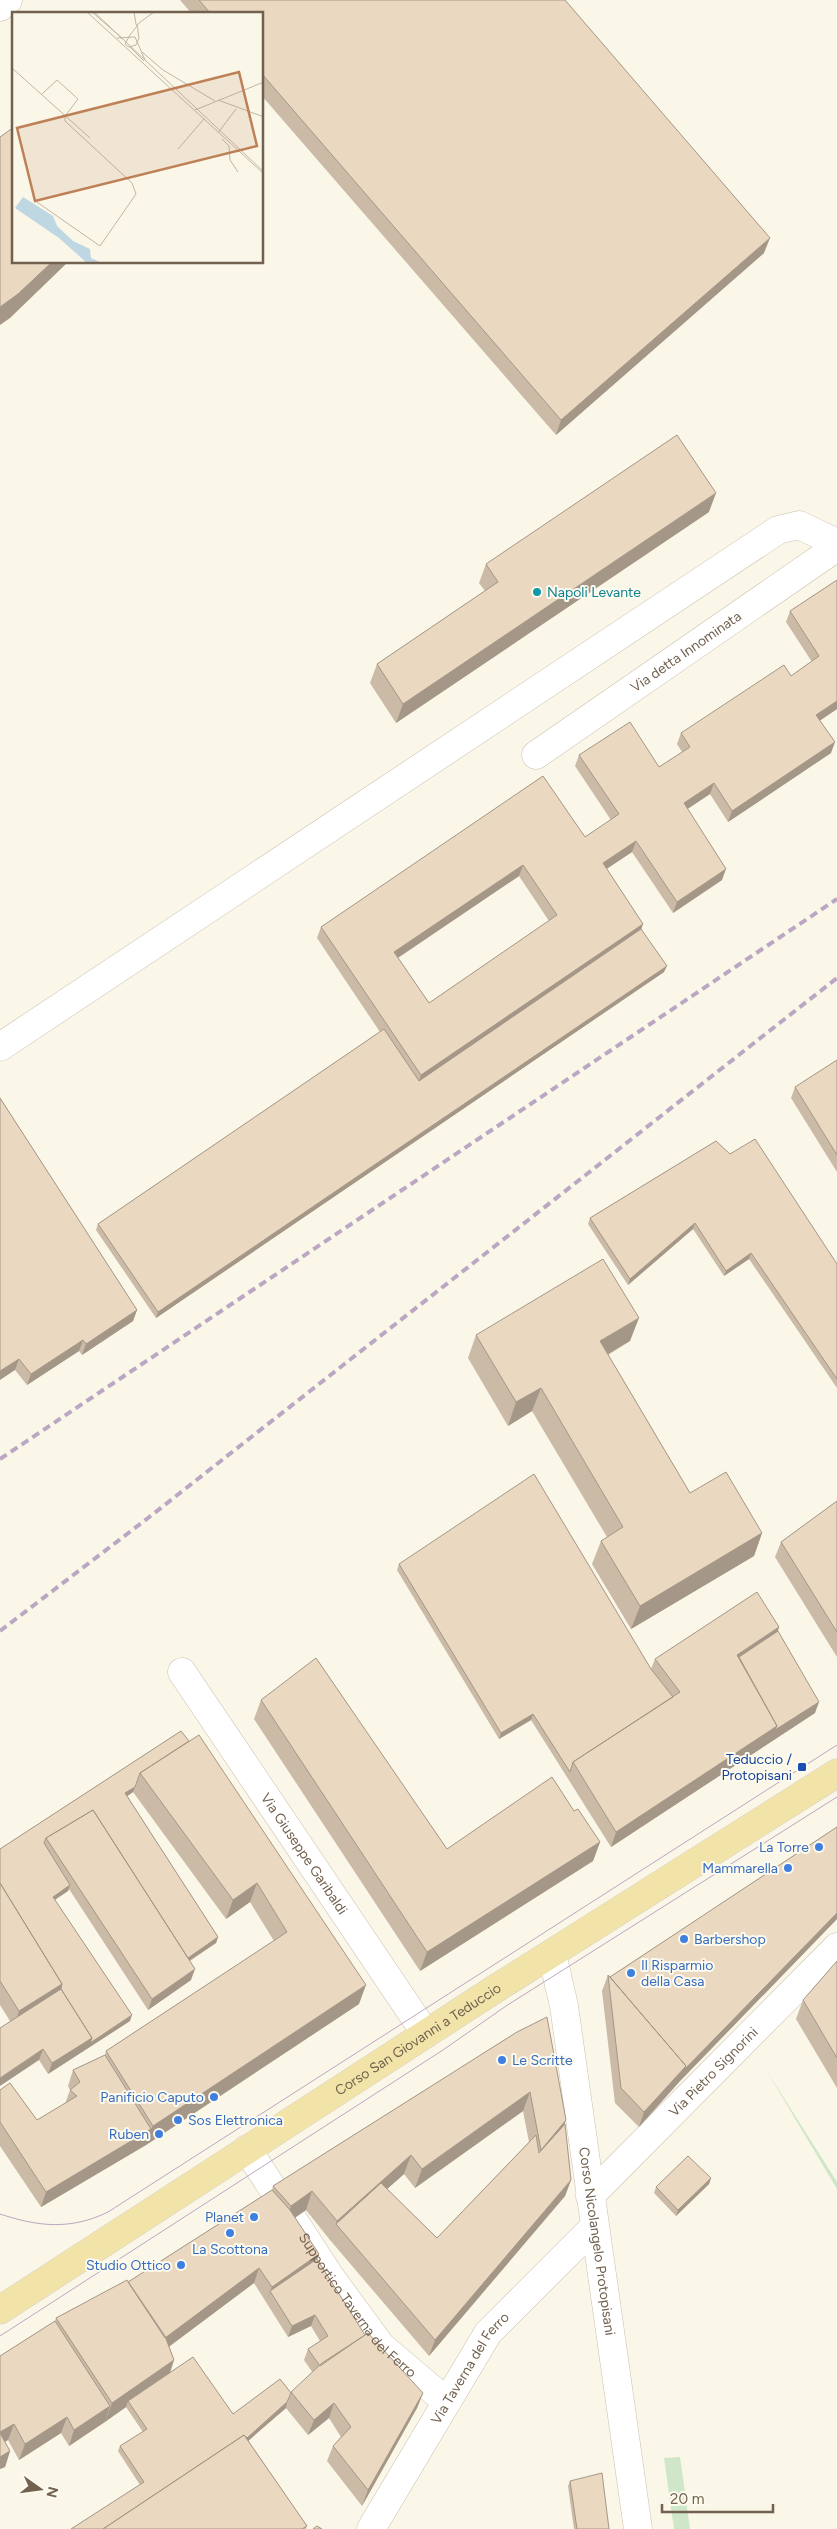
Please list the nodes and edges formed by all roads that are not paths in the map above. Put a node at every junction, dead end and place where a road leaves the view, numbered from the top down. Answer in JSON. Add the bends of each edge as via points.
{"nodes":[{"id":1,"x":8,"y":0,"type":"edge"},
{"id":2,"x":0,"y":7,"type":"edge"},
{"id":3,"x":837,"y":542,"type":"edge"},
{"id":4,"x":837,"y":547,"type":"edge"},
{"id":5,"x":536,"y":754,"type":"dead end"},
{"id":6,"x":0,"y":1047,"type":"edge"},
{"id":7,"x":182,"y":1672,"type":"dead end"},
{"id":8,"x":837,"y":1773,"type":"edge"},
{"id":9,"x":837,"y":1947,"type":"edge"},
{"id":10,"x":552,"y":1954,"type":"junction"},
{"id":11,"x":426,"y":2034,"type":"junction"},
{"id":12,"x":247,"y":2149,"type":"junction"},
{"id":13,"x":590,"y":2196,"type":"junction"},
{"id":14,"x":594,"y":2227,"type":"junction"},
{"id":15,"x":0,"y":2310,"type":"edge"},
{"id":16,"x":447,"y":2402,"type":"junction"},
{"id":17,"x":371,"y":2529,"type":"edge"},
{"id":18,"x":638,"y":2529,"type":"edge"}],
"edges":[{"from":1,"to":2,"type":"street"},
{"from":3,"to":6,"type":"street","via":[[799,525],[778,530]]},
{"from":4,"to":5,"type":"street","name":"Via detta Innominata"},
{"from":7,"to":11,"type":"street","name":"Via Giuseppe Garibaldi"},
{"from":8,"to":10,"type":"main road","name":"Corso San Giovanni a Teduccio"},
{"from":9,"to":13,"type":"street","name":"Via Pietro Signorini"},
{"from":10,"to":11,"type":"main road","name":"Corso San Giovanni a Teduccio"},
{"from":10,"to":13,"type":"street","name":"Corso Nicolangelo Protopisani","via":[[564,2006]]},
{"from":11,"to":12,"type":"main road","name":"Corso San Giovanni a Teduccio"},
{"from":12,"to":15,"type":"main road","name":"Corso San Giovanni a Teduccio"},
{"from":12,"to":16,"type":"street","name":"Supportico Taverna del Ferro","via":[[329,2275],[381,2346]]},
{"from":13,"to":14,"type":"street","name":"Corso Nicolangelo Protopisani"},
{"from":14,"to":16,"type":"street","name":"Via Taverna del Ferro","via":[[488,2333]]},
{"from":14,"to":18,"type":"street","name":"Corso Nicolangelo Protopisani"},
{"from":16,"to":17,"type":"street","name":"Via Taverna del Ferro"}]}
